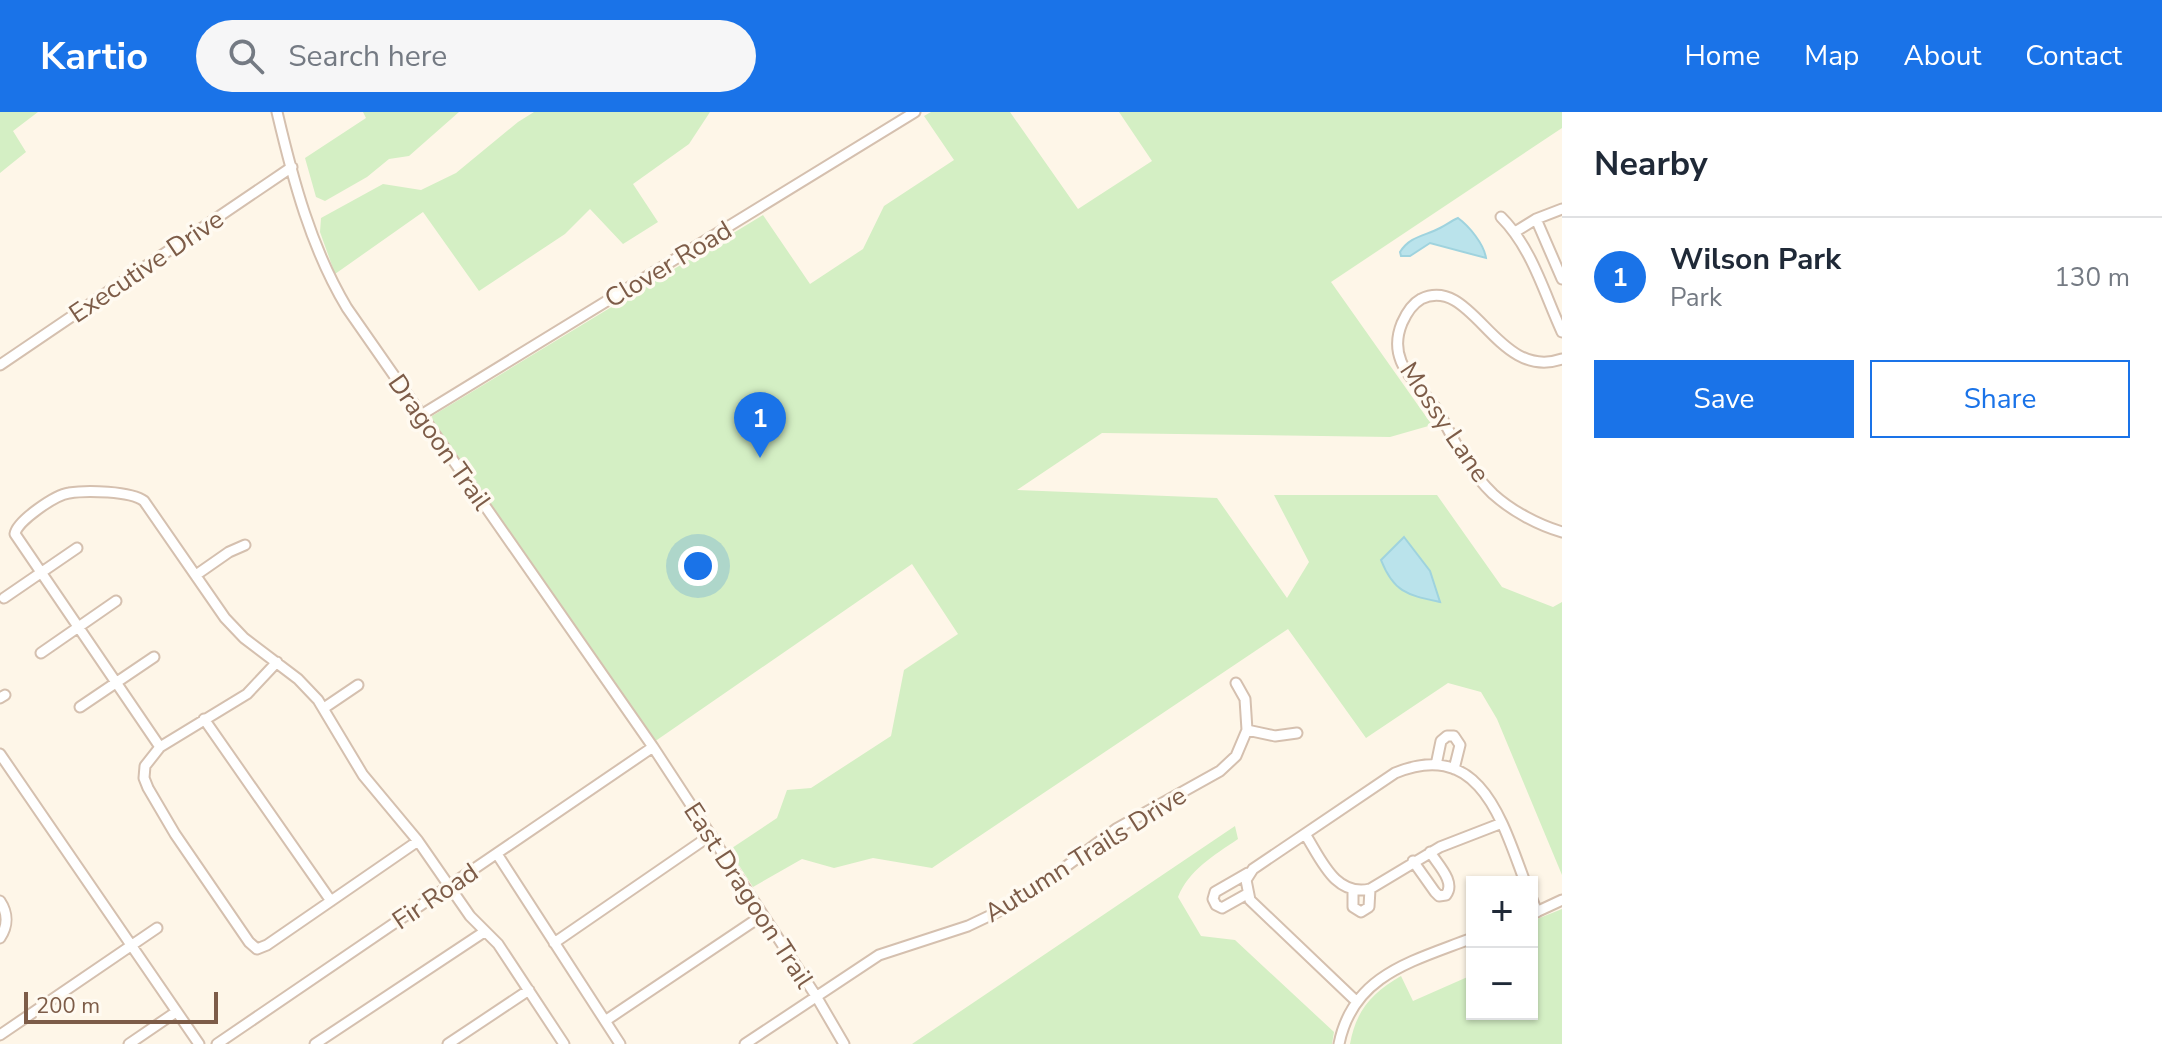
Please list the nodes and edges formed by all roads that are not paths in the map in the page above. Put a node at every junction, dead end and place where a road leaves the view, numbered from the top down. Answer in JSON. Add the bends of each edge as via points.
{"nodes":[{"id":1,"x":277,"y":112,"type":"edge"},
{"id":2,"x":915,"y":112,"type":"edge"},
{"id":3,"x":292,"y":167,"type":"junction"},
{"id":4,"x":1562,"y":209,"type":"edge"},
{"id":5,"x":1501,"y":217,"type":"dead end"},
{"id":6,"x":1536,"y":219,"type":"junction"},
{"id":7,"x":1515,"y":232,"type":"junction"},
{"id":8,"x":1562,"y":279,"type":"edge"},
{"id":9,"x":1562,"y":332,"type":"edge"},
{"id":10,"x":1562,"y":359,"type":"edge"},
{"id":11,"x":0,"y":365,"type":"edge"},
{"id":12,"x":421,"y":415,"type":"junction"},
{"id":13,"x":1562,"y":532,"type":"edge"},
{"id":14,"x":245,"y":545,"type":"dead end"},
{"id":15,"x":77,"y":548,"type":"dead end"},
{"id":16,"x":40,"y":573,"type":"junction"},
{"id":17,"x":196,"y":575,"type":"junction"},
{"id":18,"x":4,"y":598,"type":"dead end"},
{"id":19,"x":116,"y":601,"type":"dead end"},
{"id":20,"x":78,"y":628,"type":"junction"},
{"id":21,"x":41,"y":653,"type":"dead end"},
{"id":22,"x":154,"y":657,"type":"dead end"},
{"id":23,"x":277,"y":662,"type":"junction"},
{"id":24,"x":115,"y":682,"type":"junction"},
{"id":25,"x":1236,"y":683,"type":"dead end"},
{"id":26,"x":358,"y":685,"type":"dead end"},
{"id":27,"x":80,"y":707,"type":"dead end"},
{"id":28,"x":324,"y":708,"type":"junction"},
{"id":29,"x":204,"y":719,"type":"junction"},
{"id":30,"x":1247,"y":730,"type":"junction"},
{"id":31,"x":1297,"y":733,"type":"dead end"},
{"id":32,"x":160,"y":747,"type":"junction"},
{"id":33,"x":653,"y":747,"type":"junction"},
{"id":34,"x":0,"y":754,"type":"edge"},
{"id":35,"x":1436,"y":765,"type":"junction"},
{"id":36,"x":1457,"y":770,"type":"junction"},
{"id":37,"x":1502,"y":823,"type":"junction"},
{"id":38,"x":1305,"y":834,"type":"junction"},
{"id":39,"x":711,"y":835,"type":"junction"},
{"id":40,"x":418,"y":841,"type":"junction"},
{"id":41,"x":1430,"y":852,"type":"junction"},
{"id":42,"x":497,"y":854,"type":"junction"},
{"id":43,"x":1413,"y":861,"type":"junction"},
{"id":44,"x":1248,"y":873,"type":"junction"},
{"id":45,"x":1523,"y":876,"type":"edge"},
{"id":46,"x":450,"y":886,"type":"junction"},
{"id":47,"x":1370,"y":889,"type":"junction"},
{"id":48,"x":1353,"y":891,"type":"junction"},
{"id":49,"x":1247,"y":894,"type":"junction"},
{"id":50,"x":1562,"y":900,"type":"edge"},
{"id":51,"x":0,"y":901,"type":"edge"},
{"id":52,"x":331,"y":901,"type":"junction"},
{"id":53,"x":1538,"y":912,"type":"edge"},
{"id":54,"x":763,"y":915,"type":"junction"},
{"id":55,"x":157,"y":928,"type":"dead end"},
{"id":56,"x":484,"y":932,"type":"junction"},
{"id":57,"x":0,"y":938,"type":"edge"},
{"id":58,"x":1466,"y":940,"type":"edge"},
{"id":59,"x":554,"y":943,"type":"junction"},
{"id":60,"x":131,"y":946,"type":"junction"},
{"id":61,"x":529,"y":990,"type":"junction"},
{"id":62,"x":816,"y":996,"type":"junction"},
{"id":63,"x":1357,"y":1002,"type":"junction"},
{"id":64,"x":176,"y":1012,"type":"junction"},
{"id":65,"x":605,"y":1021,"type":"junction"},
{"id":66,"x":0,"y":1035,"type":"edge"},
{"id":67,"x":129,"y":1044,"type":"edge"},
{"id":68,"x":199,"y":1044,"type":"edge"},
{"id":69,"x":217,"y":1044,"type":"edge"},
{"id":70,"x":315,"y":1044,"type":"edge"},
{"id":71,"x":448,"y":1044,"type":"edge"},
{"id":72,"x":564,"y":1044,"type":"edge"},
{"id":73,"x":620,"y":1044,"type":"edge"},
{"id":74,"x":745,"y":1044,"type":"edge"},
{"id":75,"x":844,"y":1044,"type":"edge"},
{"id":76,"x":1339,"y":1044,"type":"edge"}],
"edges":[{"from":1,"to":3,"type":"street","name":"Dragoon Trail"},
{"from":2,"to":12,"type":"street","name":"Clover Road"},
{"from":3,"to":11,"type":"street","name":"Executive Drive"},
{"from":3,"to":12,"type":"street","name":"Dragoon Trail","via":[[329,275]]},
{"from":4,"to":6,"type":"street"},
{"from":5,"to":7,"type":"street"},
{"from":6,"to":7,"type":"street"},
{"from":6,"to":8,"type":"street"},
{"from":7,"to":9,"type":"street"},
{"from":10,"to":13,"type":"street","name":"Mossy Lane","via":[[1541,363],[1520,358],[1463,306],[1446,298],[1430,296],[1416,303],[1399,332],[1403,364],[1480,480],[1513,509]]},
{"from":12,"to":33,"type":"street","name":"Dragoon Trail"},
{"from":14,"to":17,"type":"street"},
{"from":15,"to":16,"type":"street"},
{"from":16,"to":17,"type":"street","via":[[15,530],[65,494],[137,496]]},
{"from":16,"to":18,"type":"street"},
{"from":16,"to":20,"type":"street"},
{"from":17,"to":23,"type":"street","via":[[234,628]]},
{"from":19,"to":20,"type":"street"},
{"from":20,"to":21,"type":"street"},
{"from":20,"to":24,"type":"street"},
{"from":22,"to":24,"type":"street"},
{"from":23,"to":28,"type":"street"},
{"from":23,"to":29,"type":"street","via":[[233,705]]},
{"from":24,"to":27,"type":"street"},
{"from":24,"to":32,"type":"street"},
{"from":25,"to":30,"type":"street","via":[[1245,699]]},
{"from":26,"to":28,"type":"street"},
{"from":28,"to":40,"type":"street","via":[[363,775]]},
{"from":29,"to":32,"type":"street"},
{"from":29,"to":52,"type":"street"},
{"from":30,"to":31,"type":"street","via":[[1275,736]]},
{"from":30,"to":62,"type":"street","name":"Autumn Trails Drive","via":[[1236,756],[1220,771],[1116,829],[1024,897],[968,926],[879,955]]},
{"from":32,"to":52,"type":"street","via":[[145,766],[148,788],[249,942],[257,949],[267,945]]},
{"from":33,"to":39,"type":"street","name":"East Dragoon Trail"},
{"from":33,"to":42,"type":"street","name":"Fir Road"},
{"from":34,"to":60,"type":"street"},
{"from":35,"to":36,"type":"street"},
{"from":35,"to":36,"type":"street","via":[[1442,739],[1454,736],[1460,745]]},
{"from":35,"to":38,"type":"street","via":[[1395,773]]},
{"from":36,"to":37,"type":"street","via":[[1486,791]]},
{"from":37,"to":41,"type":"street"},
{"from":37,"to":45,"type":"street"},
{"from":38,"to":44,"type":"street"},
{"from":38,"to":48,"type":"street","via":[[1338,883]]},
{"from":39,"to":54,"type":"street","name":"East Dragoon Trail"},
{"from":39,"to":59,"type":"street"},
{"from":40,"to":46,"type":"street"},
{"from":40,"to":52,"type":"street"},
{"from":41,"to":43,"type":"street"},
{"from":41,"to":43,"type":"street","via":[[1451,884],[1446,895],[1437,894]]},
{"from":42,"to":46,"type":"street","name":"Fir Road"},
{"from":42,"to":59,"type":"street"},
{"from":43,"to":47,"type":"street"},
{"from":44,"to":49,"type":"street"},
{"from":44,"to":49,"type":"street","via":[[1215,892],[1213,899],[1222,908]]},
{"from":46,"to":56,"type":"street"},
{"from":46,"to":69,"type":"street","name":"Fir Road"},
{"from":47,"to":48,"type":"street"},
{"from":47,"to":48,"type":"street","via":[[1369,907],[1361,912],[1353,907]]},
{"from":49,"to":63,"type":"street"},
{"from":50,"to":53,"type":"street"},
{"from":51,"to":57,"type":"street","via":[[6,913]]},
{"from":54,"to":62,"type":"street","name":"East Dragoon Trail"},
{"from":54,"to":65,"type":"street"},
{"from":55,"to":60,"type":"street"},
{"from":56,"to":61,"type":"street"},
{"from":56,"to":70,"type":"street"},
{"from":58,"to":63,"type":"street","via":[[1392,970]]},
{"from":59,"to":65,"type":"street"},
{"from":60,"to":64,"type":"street"},
{"from":60,"to":66,"type":"street"},
{"from":61,"to":71,"type":"street"},
{"from":61,"to":72,"type":"street"},
{"from":62,"to":74,"type":"street","name":"Autumn Trails Drive"},
{"from":62,"to":75,"type":"street","name":"East Dragoon Trail"},
{"from":63,"to":76,"type":"street"},
{"from":64,"to":67,"type":"street"},
{"from":64,"to":68,"type":"street"},
{"from":65,"to":73,"type":"street"}]}
